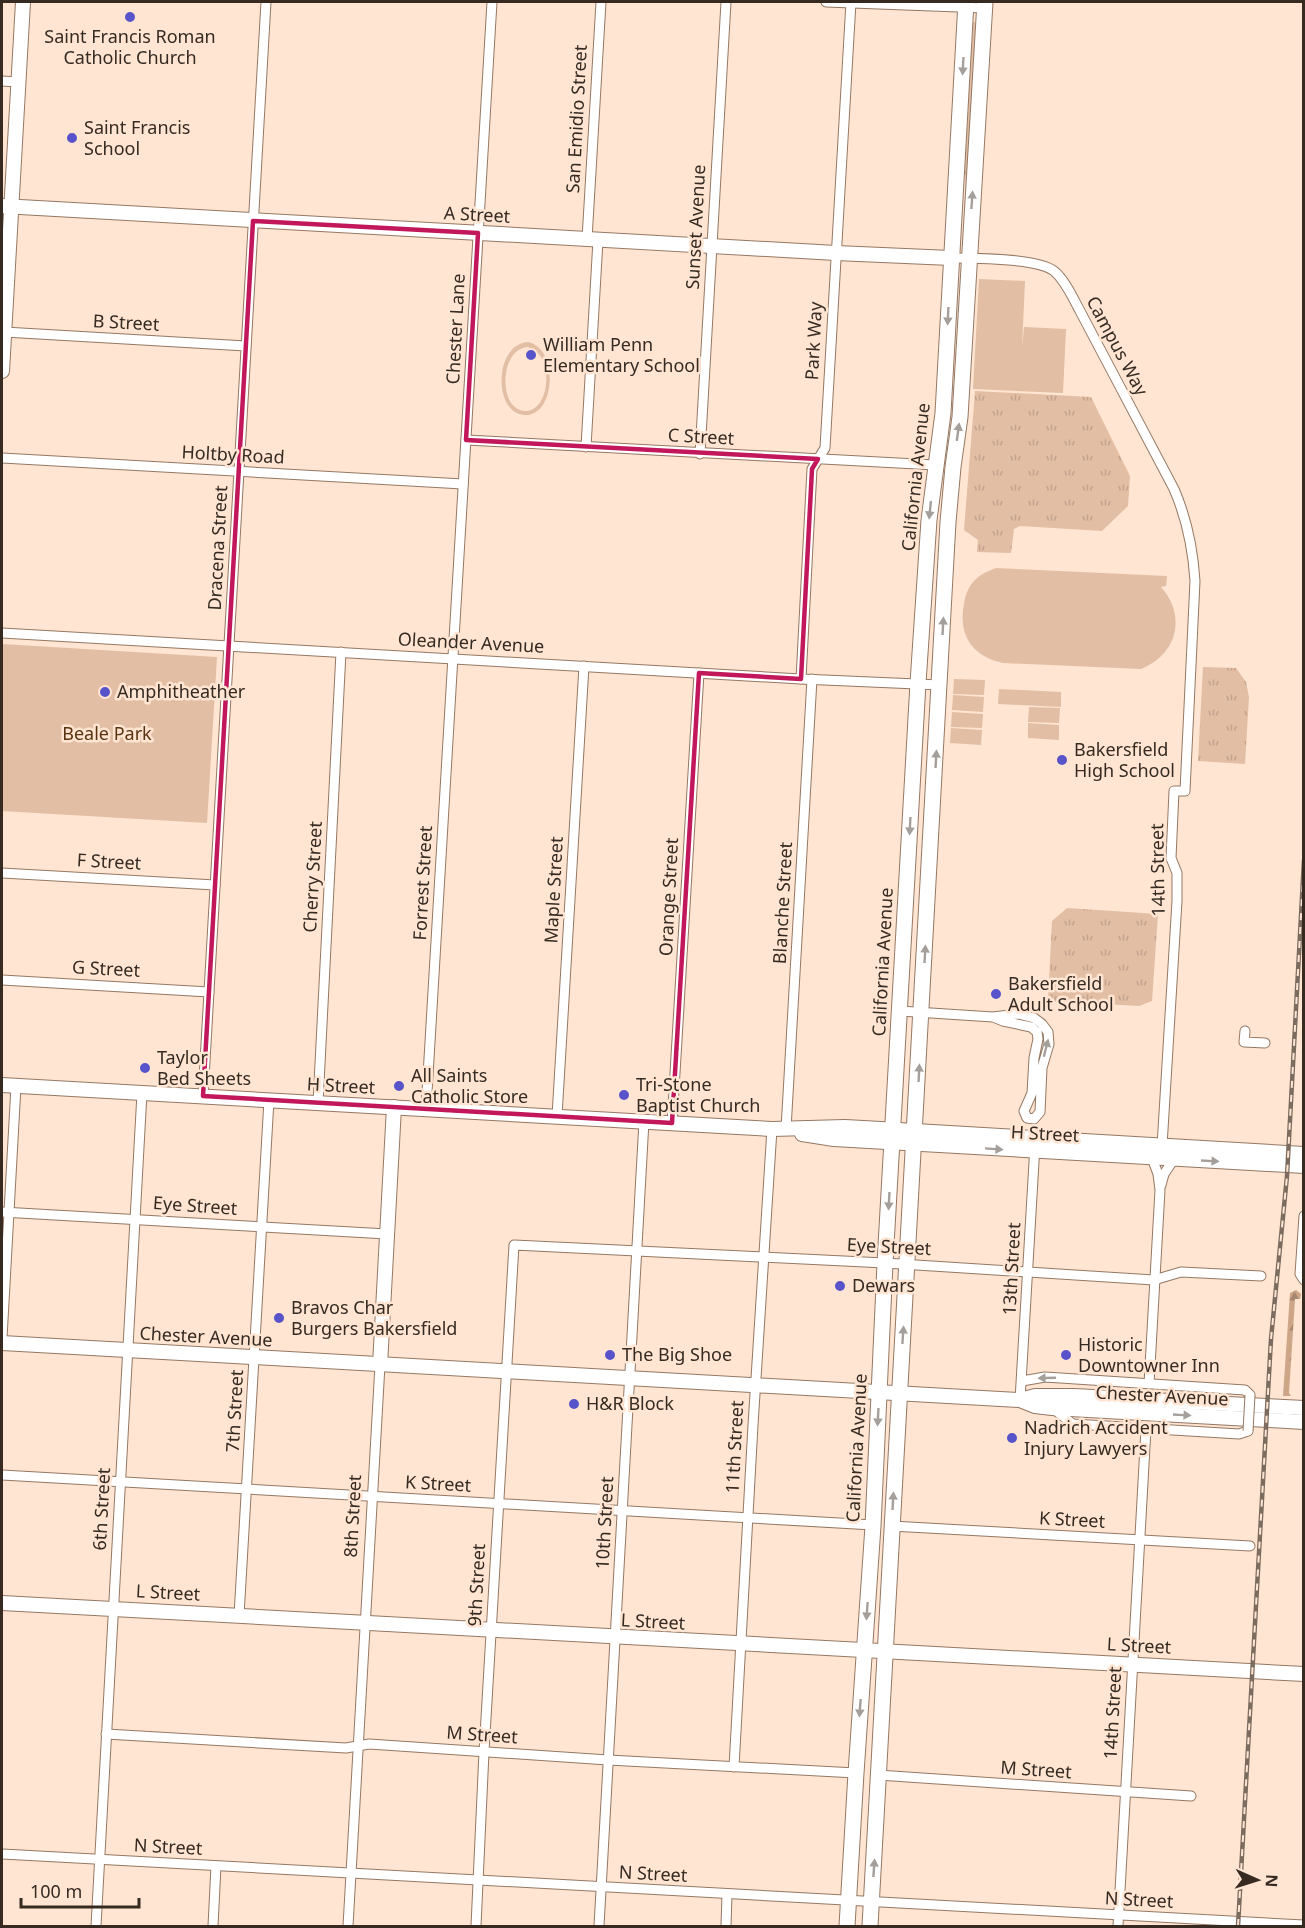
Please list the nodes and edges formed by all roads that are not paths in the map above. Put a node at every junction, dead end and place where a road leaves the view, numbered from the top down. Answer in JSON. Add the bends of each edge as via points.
{"nodes":[{"id":1,"x":22,"y":2,"type":"edge"},
{"id":2,"x":266,"y":2,"type":"edge"},
{"id":3,"x":492,"y":2,"type":"edge"},
{"id":4,"x":600,"y":2,"type":"edge"},
{"id":5,"x":726,"y":2,"type":"edge"},
{"id":6,"x":826,"y":2,"type":"edge"},
{"id":7,"x":851,"y":2,"type":"edge"},
{"id":8,"x":966,"y":5,"type":"edge"},
{"id":9,"x":984,"y":5,"type":"edge"},
{"id":10,"x":2,"y":81,"type":"edge"},
{"id":11,"x":18,"y":82,"type":"junction"},
{"id":12,"x":6,"y":207,"type":"edge"},
{"id":13,"x":253,"y":220,"type":"junction"},
{"id":14,"x":478,"y":233,"type":"junction"},
{"id":15,"x":593,"y":240,"type":"junction"},
{"id":16,"x":711,"y":246,"type":"junction"},
{"id":17,"x":836,"y":253,"type":"junction"},
{"id":18,"x":951,"y":258,"type":"junction"},
{"id":19,"x":969,"y":258,"type":"junction"},
{"id":20,"x":4,"y":332,"type":"junction"},
{"id":21,"x":246,"y":346,"type":"junction"},
{"id":22,"x":2,"y":371,"type":"edge"},
{"id":23,"x":466,"y":440,"type":"junction"},
{"id":24,"x":586,"y":447,"type":"junction"},
{"id":25,"x":700,"y":453,"type":"junction"},
{"id":26,"x":2,"y":458,"type":"edge"},
{"id":27,"x":818,"y":459,"type":"junction"},
{"id":28,"x":935,"y":465,"type":"junction"},
{"id":29,"x":239,"y":472,"type":"junction"},
{"id":30,"x":463,"y":484,"type":"junction"},
{"id":31,"x":1190,"y":534,"type":"joint"},
{"id":32,"x":2,"y":633,"type":"edge"},
{"id":33,"x":229,"y":646,"type":"junction"},
{"id":34,"x":341,"y":652,"type":"junction"},
{"id":35,"x":453,"y":659,"type":"junction"},
{"id":36,"x":584,"y":666,"type":"junction"},
{"id":37,"x":699,"y":673,"type":"junction"},
{"id":38,"x":801,"y":679,"type":"junction"},
{"id":39,"x":812,"y":679,"type":"junction"},
{"id":40,"x":918,"y":683,"type":"junction"},
{"id":41,"x":940,"y":685,"type":"junction"},
{"id":42,"x":2,"y":873,"type":"edge"},
{"id":43,"x":215,"y":885,"type":"junction"},
{"id":44,"x":2,"y":980,"type":"edge"},
{"id":45,"x":209,"y":992,"type":"junction"},
{"id":46,"x":900,"y":1011,"type":"junction"},
{"id":47,"x":922,"y":1012,"type":"junction"},
{"id":48,"x":993,"y":1017,"type":"junction"},
{"id":49,"x":1245,"y":1031,"type":"dead end"},
{"id":50,"x":1266,"y":1043,"type":"dead end"},
{"id":51,"x":2,"y":1085,"type":"edge"},
{"id":52,"x":16,"y":1086,"type":"junction"},
{"id":53,"x":142,"y":1093,"type":"junction"},
{"id":54,"x":203,"y":1096,"type":"junction"},
{"id":55,"x":269,"y":1100,"type":"junction"},
{"id":56,"x":318,"y":1103,"type":"junction"},
{"id":57,"x":394,"y":1107,"type":"junction"},
{"id":58,"x":426,"y":1109,"type":"junction"},
{"id":59,"x":557,"y":1116,"type":"junction"},
{"id":60,"x":644,"y":1122,"type":"junction"},
{"id":61,"x":672,"y":1123,"type":"junction"},
{"id":62,"x":779,"y":1129,"type":"junction"},
{"id":63,"x":892,"y":1136,"type":"junction"},
{"id":64,"x":915,"y":1138,"type":"junction"},
{"id":65,"x":1035,"y":1145,"type":"junction"},
{"id":66,"x":1162,"y":1146,"type":"junction"},
{"id":67,"x":1304,"y":1154,"type":"edge"},
{"id":68,"x":1103,"y":1155,"type":"junction"},
{"id":69,"x":1152,"y":1158,"type":"junction"},
{"id":70,"x":1174,"y":1159,"type":"junction"},
{"id":71,"x":1304,"y":1166,"type":"edge"},
{"id":72,"x":1160,"y":1190,"type":"junction"},
{"id":73,"x":5,"y":1212,"type":"edge"},
{"id":74,"x":1304,"y":1216,"type":"edge"},
{"id":75,"x":135,"y":1219,"type":"junction"},
{"id":76,"x":261,"y":1226,"type":"junction"},
{"id":77,"x":387,"y":1234,"type":"junction"},
{"id":78,"x":514,"y":1245,"type":"joint"},
{"id":79,"x":637,"y":1250,"type":"junction"},
{"id":80,"x":764,"y":1257,"type":"junction"},
{"id":81,"x":885,"y":1263,"type":"junction"},
{"id":82,"x":907,"y":1265,"type":"junction"},
{"id":83,"x":1028,"y":1272,"type":"junction"},
{"id":84,"x":1261,"y":1276,"type":"dead end"},
{"id":85,"x":1154,"y":1280,"type":"junction"},
{"id":86,"x":1304,"y":1280,"type":"edge"},
{"id":87,"x":2,"y":1338,"type":"edge"},
{"id":88,"x":2,"y":1343,"type":"edge"},
{"id":89,"x":128,"y":1350,"type":"junction"},
{"id":90,"x":254,"y":1358,"type":"junction"},
{"id":91,"x":380,"y":1365,"type":"junction"},
{"id":92,"x":506,"y":1372,"type":"junction"},
{"id":93,"x":630,"y":1378,"type":"junction"},
{"id":94,"x":1022,"y":1381,"type":"junction"},
{"id":95,"x":1149,"y":1383,"type":"junction"},
{"id":96,"x":755,"y":1386,"type":"junction"},
{"id":97,"x":879,"y":1392,"type":"junction"},
{"id":98,"x":899,"y":1394,"type":"junction"},
{"id":99,"x":1020,"y":1400,"type":"junction"},
{"id":100,"x":1052,"y":1408,"type":"junction"},
{"id":101,"x":1304,"y":1408,"type":"edge"},
{"id":102,"x":1304,"y":1422,"type":"edge"},
{"id":103,"x":1146,"y":1429,"type":"junction"},
{"id":104,"x":2,"y":1475,"type":"edge"},
{"id":105,"x":120,"y":1482,"type":"junction"},
{"id":106,"x":247,"y":1489,"type":"junction"},
{"id":107,"x":372,"y":1497,"type":"junction"},
{"id":108,"x":498,"y":1504,"type":"junction"},
{"id":109,"x":622,"y":1511,"type":"junction"},
{"id":110,"x":748,"y":1518,"type":"junction"},
{"id":111,"x":873,"y":1525,"type":"junction"},
{"id":112,"x":891,"y":1526,"type":"junction"},
{"id":113,"x":1139,"y":1540,"type":"junction"},
{"id":114,"x":1250,"y":1546,"type":"dead end"},
{"id":115,"x":2,"y":1603,"type":"edge"},
{"id":116,"x":113,"y":1608,"type":"junction"},
{"id":117,"x":239,"y":1616,"type":"junction"},
{"id":118,"x":365,"y":1623,"type":"junction"},
{"id":119,"x":491,"y":1630,"type":"junction"},
{"id":120,"x":615,"y":1638,"type":"junction"},
{"id":121,"x":741,"y":1644,"type":"junction"},
{"id":122,"x":865,"y":1650,"type":"junction"},
{"id":123,"x":885,"y":1651,"type":"junction"},
{"id":124,"x":1132,"y":1664,"type":"junction"},
{"id":125,"x":1304,"y":1674,"type":"edge"},
{"id":126,"x":106,"y":1734,"type":"junction"},
{"id":127,"x":358,"y":1745,"type":"junction"},
{"id":128,"x":484,"y":1752,"type":"junction"},
{"id":129,"x":608,"y":1760,"type":"junction"},
{"id":130,"x":734,"y":1767,"type":"junction"},
{"id":131,"x":856,"y":1773,"type":"junction"},
{"id":132,"x":878,"y":1775,"type":"junction"},
{"id":133,"x":1125,"y":1793,"type":"junction"},
{"id":134,"x":1191,"y":1796,"type":"dead end"},
{"id":135,"x":2,"y":1854,"type":"edge"},
{"id":136,"x":99,"y":1859,"type":"junction"},
{"id":137,"x":216,"y":1866,"type":"junction"},
{"id":138,"x":351,"y":1874,"type":"junction"},
{"id":139,"x":479,"y":1881,"type":"junction"},
{"id":140,"x":601,"y":1888,"type":"junction"},
{"id":141,"x":728,"y":1895,"type":"junction"},
{"id":142,"x":849,"y":1901,"type":"junction"},
{"id":143,"x":872,"y":1902,"type":"junction"},
{"id":144,"x":1118,"y":1916,"type":"junction"},
{"id":145,"x":96,"y":1926,"type":"edge"},
{"id":146,"x":213,"y":1926,"type":"edge"},
{"id":147,"x":348,"y":1926,"type":"edge"},
{"id":148,"x":476,"y":1926,"type":"edge"},
{"id":149,"x":599,"y":1926,"type":"edge"},
{"id":150,"x":726,"y":1926,"type":"edge"},
{"id":151,"x":848,"y":1926,"type":"edge"},
{"id":152,"x":870,"y":1926,"type":"edge"},
{"id":153,"x":1118,"y":1926,"type":"edge"},
{"id":154,"x":1304,"y":1926,"type":"edge"}],
"edges":[{"from":1,"to":11,"type":"street"},
{"from":2,"to":13,"type":"street","name":"Dracena Street"},
{"from":3,"to":14,"type":"street","name":"Chester Lane"},
{"from":4,"to":15,"type":"street","name":"San Emidio Street"},
{"from":5,"to":16,"type":"street","name":"Sunset Avenue"},
{"from":6,"to":7,"type":"street"},
{"from":7,"to":8,"type":"street"},
{"from":7,"to":17,"type":"street","name":"Park Way"},
{"from":8,"to":9,"type":"street"},
{"from":8,"to":18,"type":"main road","name":"California Avenue","one_way":true},
{"from":19,"to":9,"type":"main road","name":"California Avenue","one_way":true},
{"from":10,"to":11,"type":"street"},
{"from":11,"to":12,"type":"street"},
{"from":12,"to":13,"type":"street","name":"A Street"},
{"from":12,"to":20,"type":"street"},
{"from":13,"to":14,"type":"street","name":"A Street"},
{"from":13,"to":21,"type":"street","name":"Dracena Street"},
{"from":14,"to":15,"type":"street","name":"A Street"},
{"from":14,"to":23,"type":"street","name":"Chester Lane"},
{"from":15,"to":16,"type":"street","name":"A Street"},
{"from":15,"to":24,"type":"street","name":"San Emidio Street"},
{"from":16,"to":17,"type":"street","name":"A Street"},
{"from":16,"to":25,"type":"street","name":"Sunset Avenue"},
{"from":17,"to":18,"type":"street","name":"A Street"},
{"from":17,"to":27,"type":"street","name":"Park Way","via":[[825,448]]},
{"from":18,"to":19,"type":"street","name":"Campus Way"},
{"from":18,"to":28,"type":"main road","name":"California Avenue","one_way":true,"via":[[943,413]]},
{"from":19,"to":31,"type":"street","name":"Campus Way","via":[[1038,263],[1054,271],[1080,311],[1168,479]]},
{"from":41,"to":19,"type":"main road","name":"California Avenue","one_way":true,"via":[[948,522],[960,417]]},
{"from":20,"to":21,"type":"street","name":"B Street"},
{"from":20,"to":22,"type":"street"},
{"from":21,"to":29,"type":"street","name":"Dracena Street"},
{"from":23,"to":24,"type":"street","name":"C Street"},
{"from":23,"to":30,"type":"street","name":"Chester Lane"},
{"from":24,"to":25,"type":"street","name":"C Street"},
{"from":25,"to":27,"type":"street","name":"C Street"},
{"from":26,"to":29,"type":"street","name":"Holtby Road"},
{"from":27,"to":28,"type":"street","name":"C Street"},
{"from":27,"to":38,"type":"street","name":"Park Way","via":[[812,469]]},
{"from":28,"to":40,"type":"main road","name":"California Avenue","one_way":true},
{"from":29,"to":30,"type":"street","name":"Holtby Road"},
{"from":29,"to":33,"type":"street","name":"Dracena Street"},
{"from":30,"to":35,"type":"street","name":"Chester Lane"},
{"from":31,"to":66,"type":"street","name":"14th Street","via":[[1195,581],[1185,791],[1174,791],[1171,858],[1177,873],[1177,901]]},
{"from":32,"to":33,"type":"street","name":"Oleander Avenue"},
{"from":33,"to":34,"type":"street","name":"Oleander Avenue"},
{"from":33,"to":43,"type":"street","name":"Dracena Street"},
{"from":34,"to":35,"type":"street","name":"Oleander Avenue"},
{"from":34,"to":56,"type":"street","name":"Cherry Street"},
{"from":35,"to":36,"type":"street","name":"Oleander Avenue"},
{"from":35,"to":58,"type":"street","name":"Forrest Street"},
{"from":36,"to":37,"type":"street","name":"Oleander Avenue"},
{"from":36,"to":59,"type":"street","name":"Maple Street"},
{"from":37,"to":38,"type":"street","name":"Oleander Avenue"},
{"from":37,"to":61,"type":"street","name":"Orange Street"},
{"from":38,"to":39,"type":"street","name":"Oleander Avenue"},
{"from":39,"to":40,"type":"street","name":"Oleander Avenue"},
{"from":39,"to":62,"type":"street","name":"Blanche Street"},
{"from":40,"to":41,"type":"street","name":"Oleander Avenue"},
{"from":40,"to":46,"type":"main road","name":"California Avenue","one_way":true},
{"from":47,"to":41,"type":"main road","name":"California Avenue","one_way":true},
{"from":42,"to":43,"type":"street","name":"F Street"},
{"from":43,"to":45,"type":"street","name":"Dracena Street"},
{"from":44,"to":45,"type":"street","name":"G Street"},
{"from":45,"to":54,"type":"street","name":"Dracena Street"},
{"from":46,"to":47,"type":"street"},
{"from":46,"to":63,"type":"main road","name":"California Avenue"},
{"from":47,"to":48,"type":"street"},
{"from":64,"to":47,"type":"main road","name":"California Avenue","one_way":true},
{"from":48,"to":48,"type":"street","one_way":true,"via":[[1037,1032],[1032,1094],[1024,1111],[1027,1118],[1034,1119],[1040,1112],[1048,1032],[1039,1021],[1024,1015]]},
{"from":49,"to":50,"type":"street","via":[[1244,1042]]},
{"from":51,"to":52,"type":"street","name":"H Street"},
{"from":52,"to":53,"type":"street","name":"H Street"},
{"from":52,"to":73,"type":"street"},
{"from":53,"to":54,"type":"street","name":"H Street"},
{"from":53,"to":75,"type":"street","name":"6th Street"},
{"from":54,"to":55,"type":"street","name":"H Street"},
{"from":55,"to":56,"type":"street","name":"H Street"},
{"from":55,"to":76,"type":"street","name":"7th Street"},
{"from":56,"to":57,"type":"street","name":"H Street"},
{"from":57,"to":58,"type":"street","name":"H Street"},
{"from":57,"to":77,"type":"street","name":"8th Street"},
{"from":58,"to":59,"type":"street","name":"H Street"},
{"from":59,"to":60,"type":"street","name":"H Street"},
{"from":60,"to":61,"type":"street","name":"H Street"},
{"from":60,"to":79,"type":"street","name":"10th Street"},
{"from":61,"to":62,"type":"street","name":"H Street"},
{"from":62,"to":63,"type":"street","name":"H Street","via":[[845,1127]]},
{"from":62,"to":80,"type":"street","name":"11th Street"},
{"from":63,"to":64,"type":"street","name":"H Street"},
{"from":63,"to":81,"type":"main road","name":"California Avenue","one_way":true},
{"from":64,"to":65,"type":"street","name":"H Street"},
{"from":64,"to":82,"type":"main road","name":"California Avenue"},
{"from":65,"to":66,"type":"street","name":"H Street"},
{"from":65,"to":68,"type":"street","name":"H Street"},
{"from":65,"to":83,"type":"street","name":"13th Street"},
{"from":66,"to":67,"type":"street","name":"H Street"},
{"from":66,"to":68,"type":"street","via":[[1154,1152]]},
{"from":68,"to":69,"type":"street","name":"H Street"},
{"from":69,"to":70,"type":"street","name":"H Street"},
{"from":69,"to":72,"type":"street"},
{"from":70,"to":71,"type":"street","name":"H Street","one_way":true},
{"from":70,"to":72,"type":"street"},
{"from":72,"to":85,"type":"street"},
{"from":73,"to":75,"type":"street","name":"Eye Street"},
{"from":73,"to":87,"type":"street"},
{"from":74,"to":86,"type":"street","via":[[1299,1274]]},
{"from":75,"to":76,"type":"street","name":"Eye Street"},
{"from":75,"to":89,"type":"street","name":"6th Street"},
{"from":76,"to":77,"type":"street","name":"Eye Street"},
{"from":76,"to":90,"type":"street","name":"7th Street"},
{"from":77,"to":91,"type":"street","name":"8th Street"},
{"from":78,"to":79,"type":"street","name":"Eye Street"},
{"from":78,"to":92,"type":"street","name":"9th Street"},
{"from":79,"to":80,"type":"street","name":"Eye Street"},
{"from":79,"to":93,"type":"street","name":"10th Street"},
{"from":80,"to":81,"type":"street","name":"Eye Street"},
{"from":80,"to":96,"type":"street","name":"11th Street"},
{"from":81,"to":82,"type":"street","name":"Eye Street"},
{"from":81,"to":97,"type":"main road","name":"California Avenue"},
{"from":82,"to":83,"type":"street","name":"Eye Street"},
{"from":98,"to":82,"type":"main road","name":"California Avenue","one_way":true},
{"from":83,"to":85,"type":"street","name":"Eye Street"},
{"from":83,"to":94,"type":"street","name":"13th Street"},
{"from":84,"to":85,"type":"street","name":"Eye Street","via":[[1181,1272]]},
{"from":85,"to":95,"type":"street"},
{"from":88,"to":89,"type":"street","name":"Chester Avenue"},
{"from":89,"to":90,"type":"street","name":"Chester Avenue"},
{"from":89,"to":105,"type":"street","name":"6th Street"},
{"from":90,"to":91,"type":"street","name":"Chester Avenue"},
{"from":90,"to":106,"type":"street","name":"7th Street"},
{"from":91,"to":92,"type":"street","name":"Chester Avenue"},
{"from":91,"to":107,"type":"street","name":"8th Street"},
{"from":92,"to":93,"type":"street","name":"Chester Avenue"},
{"from":92,"to":108,"type":"street","name":"9th Street"},
{"from":93,"to":96,"type":"street","name":"Chester Avenue"},
{"from":93,"to":109,"type":"street","name":"10th Street"},
{"from":95,"to":94,"type":"street","one_way":true,"via":[[1045,1377]]},
{"from":94,"to":99,"type":"street","name":"13th Street"},
{"from":95,"to":103,"type":"street","bridge":true,"via":[[1245,1390],[1250,1395],[1248,1431],[1239,1434]]},
{"from":96,"to":97,"type":"street","name":"Chester Avenue"},
{"from":96,"to":110,"type":"street","name":"11th Street"},
{"from":97,"to":98,"type":"street","name":"Chester Avenue"},
{"from":97,"to":111,"type":"main road","name":"California Avenue","one_way":true},
{"from":98,"to":99,"type":"street","name":"Chester Avenue"},
{"from":112,"to":98,"type":"main road","name":"California Avenue","one_way":true},
{"from":99,"to":100,"type":"street","name":"Chester Avenue"},
{"from":99,"to":101,"type":"street","name":"Chester Avenue","via":[[1074,1396]]},
{"from":100,"to":102,"type":"street","name":"Chester Avenue","one_way":true},
{"from":100,"to":103,"type":"street","via":[[1073,1424]]},
{"from":103,"to":113,"type":"street","name":"14th Street"},
{"from":104,"to":105,"type":"street","name":"K Street"},
{"from":105,"to":106,"type":"street","name":"K Street"},
{"from":105,"to":116,"type":"street","name":"6th Street"},
{"from":106,"to":107,"type":"street","name":"K Street"},
{"from":106,"to":117,"type":"street","name":"7th Street"},
{"from":107,"to":108,"type":"street","name":"K Street"},
{"from":107,"to":118,"type":"street","name":"8th Street"},
{"from":108,"to":109,"type":"street","name":"K Street"},
{"from":108,"to":119,"type":"street","name":"9th Street"},
{"from":109,"to":110,"type":"street","name":"K Street"},
{"from":109,"to":120,"type":"street","name":"10th Street"},
{"from":110,"to":111,"type":"street","name":"K Street"},
{"from":110,"to":121,"type":"street","name":"11th Street"},
{"from":111,"to":122,"type":"main road","name":"California Avenue","one_way":true},
{"from":112,"to":113,"type":"street","name":"K Street"},
{"from":112,"to":123,"type":"main road","name":"California Avenue"},
{"from":113,"to":114,"type":"street","name":"K Street"},
{"from":113,"to":124,"type":"street","name":"14th Street"},
{"from":115,"to":116,"type":"street","name":"L Street"},
{"from":116,"to":117,"type":"street","name":"L Street"},
{"from":116,"to":126,"type":"street","name":"6th Street"},
{"from":117,"to":118,"type":"street","name":"L Street"},
{"from":118,"to":119,"type":"street","name":"L Street"},
{"from":118,"to":127,"type":"street","name":"8th Street"},
{"from":119,"to":120,"type":"street","name":"L Street"},
{"from":119,"to":128,"type":"street","name":"9th Street"},
{"from":120,"to":121,"type":"street","name":"L Street"},
{"from":120,"to":129,"type":"street","name":"10th Street"},
{"from":121,"to":122,"type":"street","name":"L Street"},
{"from":121,"to":130,"type":"street","name":"11th Street"},
{"from":122,"to":123,"type":"street","name":"L Street"},
{"from":122,"to":131,"type":"main road","name":"California Avenue","one_way":true},
{"from":123,"to":124,"type":"street","name":"L Street"},
{"from":123,"to":132,"type":"main road","name":"California Avenue"},
{"from":124,"to":125,"type":"street","name":"L Street"},
{"from":124,"to":133,"type":"street","name":"14th Street"},
{"from":126,"to":127,"type":"street","name":"M Street","via":[[346,1748]]},
{"from":126,"to":136,"type":"street","name":"6th Street"},
{"from":127,"to":128,"type":"street","name":"M Street"},
{"from":127,"to":138,"type":"street","name":"8th Street"},
{"from":128,"to":129,"type":"street","name":"M Street"},
{"from":128,"to":139,"type":"street","name":"9th Street"},
{"from":129,"to":130,"type":"street","name":"M Street"},
{"from":129,"to":140,"type":"street","name":"10th Street"},
{"from":130,"to":131,"type":"street","name":"M Street"},
{"from":131,"to":142,"type":"main road","name":"California Avenue"},
{"from":132,"to":133,"type":"street","name":"M Street"},
{"from":143,"to":132,"type":"main road","name":"California Avenue","one_way":true},
{"from":133,"to":134,"type":"street","name":"M Street"},
{"from":133,"to":144,"type":"street","name":"14th Street"},
{"from":135,"to":136,"type":"street","name":"N Street"},
{"from":136,"to":137,"type":"street","name":"N Street"},
{"from":136,"to":145,"type":"street","name":"6th Street"},
{"from":137,"to":138,"type":"street","name":"N Street"},
{"from":137,"to":146,"type":"street"},
{"from":138,"to":139,"type":"street","name":"N Street"},
{"from":138,"to":147,"type":"street","name":"8th Street"},
{"from":139,"to":140,"type":"street","name":"N Street"},
{"from":139,"to":148,"type":"street","name":"9th Street"},
{"from":140,"to":141,"type":"street","name":"N Street"},
{"from":140,"to":149,"type":"street","name":"10th Street"},
{"from":141,"to":142,"type":"street","name":"N Street"},
{"from":141,"to":150,"type":"street"},
{"from":142,"to":143,"type":"street","name":"N Street"},
{"from":142,"to":151,"type":"main road","name":"California Avenue"},
{"from":143,"to":144,"type":"street","name":"N Street"},
{"from":143,"to":152,"type":"main road","name":"California Avenue"},
{"from":144,"to":153,"type":"street","name":"14th Street"},
{"from":144,"to":154,"type":"street","name":"N Street"}]}
